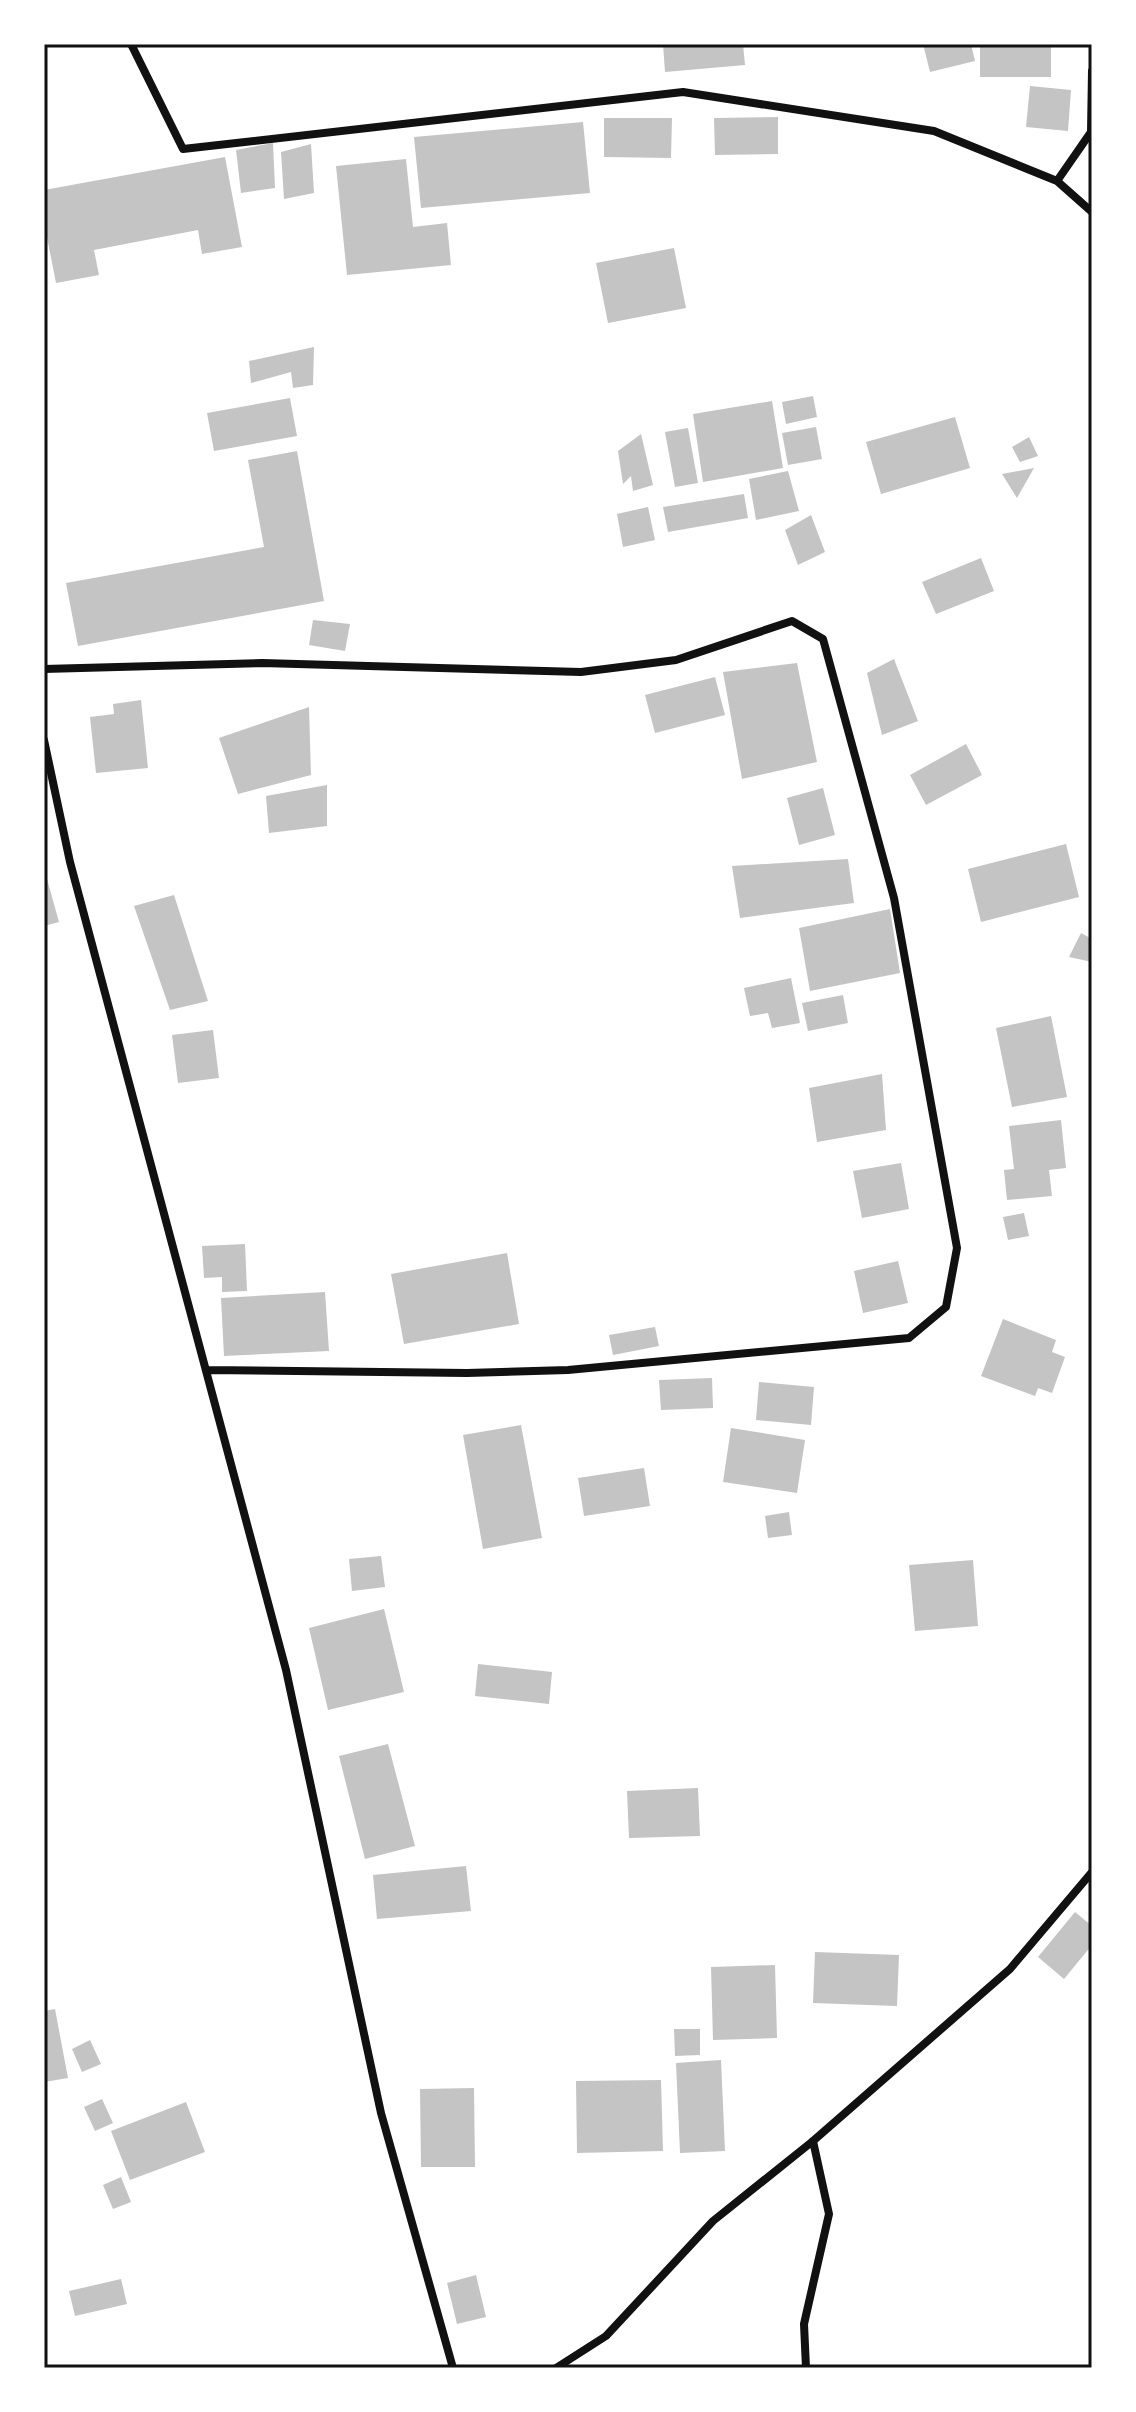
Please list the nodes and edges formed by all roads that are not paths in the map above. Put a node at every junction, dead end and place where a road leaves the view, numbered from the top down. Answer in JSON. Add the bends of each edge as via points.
{"nodes":[{"id":1,"x":131,"y":44,"type":"edge"},
{"id":2,"x":1092,"y":71,"type":"edge"},
{"id":3,"x":1057,"y":181,"type":"junction"},
{"id":4,"x":1092,"y":212,"type":"edge"},
{"id":5,"x":44,"y":669,"type":"edge"},
{"id":6,"x":44,"y":740,"type":"edge"},
{"id":7,"x":206,"y":1370,"type":"junction"},
{"id":8,"x":1092,"y":1872,"type":"edge"},
{"id":9,"x":813,"y":2141,"type":"junction"},
{"id":10,"x":453,"y":2368,"type":"edge"},
{"id":11,"x":556,"y":2368,"type":"edge"},
{"id":12,"x":806,"y":2368,"type":"edge"}],
"edges":[{"from":1,"to":3,"type":"street","via":[[183,149],[683,92],[934,131]]},
{"from":2,"to":3,"type":"street","via":[[1091,132]]},
{"from":3,"to":4,"type":"street"},
{"from":5,"to":7,"type":"street","via":[[277,663],[581,672],[676,660],[792,621],[823,639],[894,898],[957,1248],[946,1307],[909,1338],[568,1370]]},
{"from":6,"to":7,"type":"street","via":[[70,862]]},
{"from":7,"to":10,"type":"street","via":[[286,1670],[381,2113]]},
{"from":8,"to":9,"type":"street","via":[[1010,1969]]},
{"from":9,"to":11,"type":"street","via":[[713,2221],[606,2336]]},
{"from":9,"to":12,"type":"street","via":[[829,2214],[804,2324]]}]}
